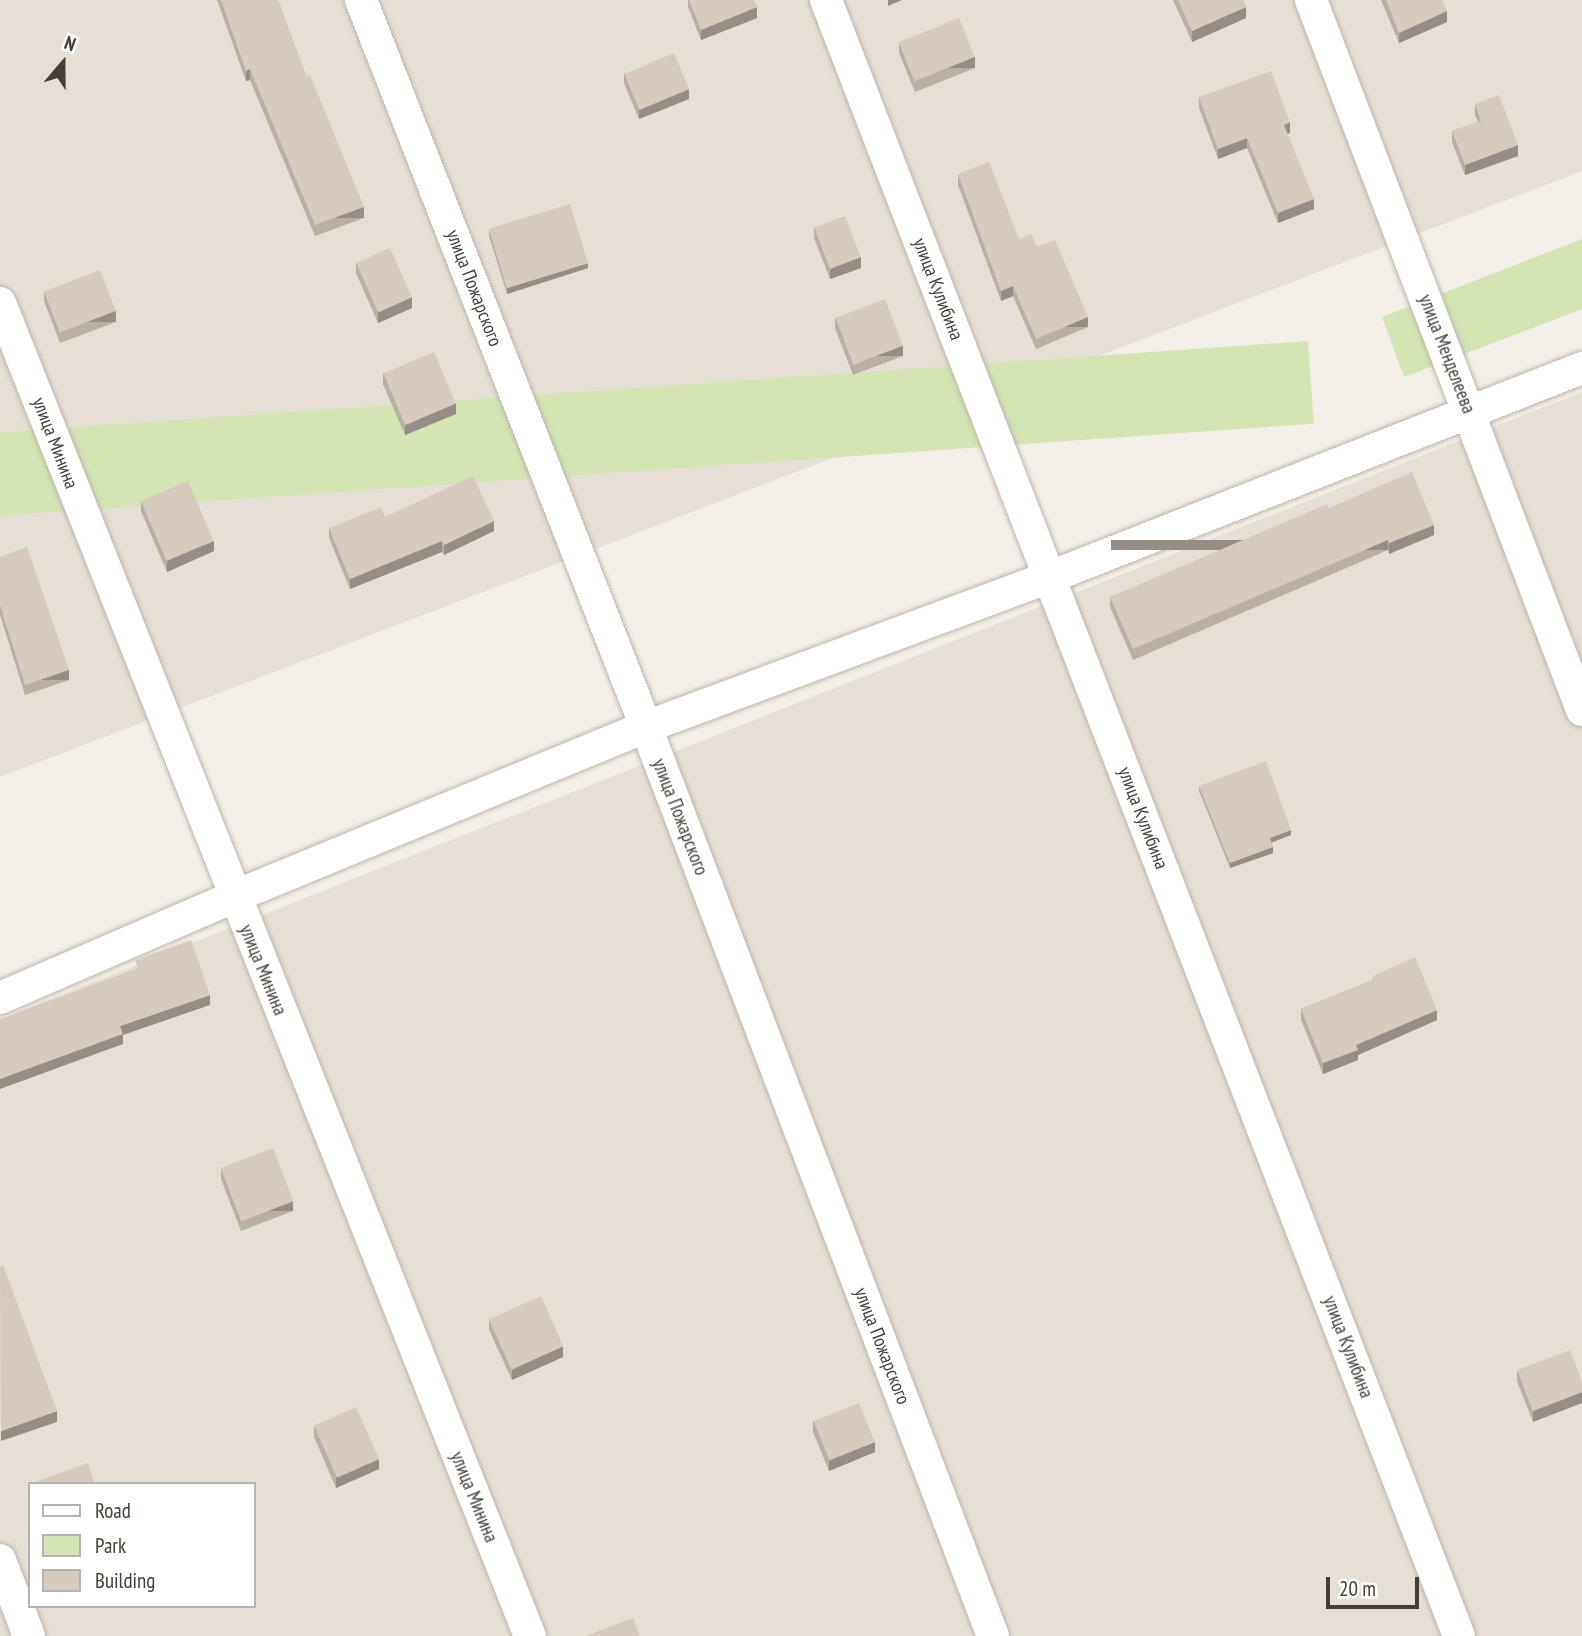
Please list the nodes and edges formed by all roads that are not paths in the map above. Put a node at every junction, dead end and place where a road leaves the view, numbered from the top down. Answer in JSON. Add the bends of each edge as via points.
{"nodes":[{"id":1,"x":361,"y":0,"type":"edge"},
{"id":2,"x":826,"y":0,"type":"edge"},
{"id":3,"x":1311,"y":0,"type":"edge"},
{"id":4,"x":0,"y":303,"type":"edge"},
{"id":5,"x":1582,"y":368,"type":"edge"},
{"id":6,"x":1470,"y":413,"type":"junction"},
{"id":7,"x":1050,"y":577,"type":"junction"},
{"id":8,"x":1582,"y":710,"type":"edge"},
{"id":9,"x":646,"y":727,"type":"junction"},
{"id":10,"x":233,"y":897,"type":"junction"},
{"id":11,"x":0,"y":998,"type":"edge"},
{"id":12,"x":0,"y":1560,"type":"edge"},
{"id":13,"x":29,"y":1636,"type":"edge"},
{"id":14,"x":530,"y":1636,"type":"edge"},
{"id":15,"x":993,"y":1636,"type":"edge"},
{"id":16,"x":1460,"y":1636,"type":"edge"}],
"edges":[{"from":1,"to":9,"type":"street","name":"улица Пожарского"},
{"from":2,"to":7,"type":"street","name":"улица Кулибина"},
{"from":3,"to":6,"type":"street","name":"улица Менделеева"},
{"from":4,"to":10,"type":"street","name":"улица Минина"},
{"from":5,"to":6,"type":"street"},
{"from":6,"to":7,"type":"street"},
{"from":6,"to":8,"type":"street","name":"улица Менделеева"},
{"from":7,"to":9,"type":"street"},
{"from":7,"to":16,"type":"street","name":"улица Кулибина"},
{"from":9,"to":10,"type":"street"},
{"from":9,"to":15,"type":"street","name":"улица Пожарского"},
{"from":10,"to":11,"type":"street"},
{"from":10,"to":14,"type":"street","name":"улица Минина"},
{"from":12,"to":13,"type":"street"}]}
